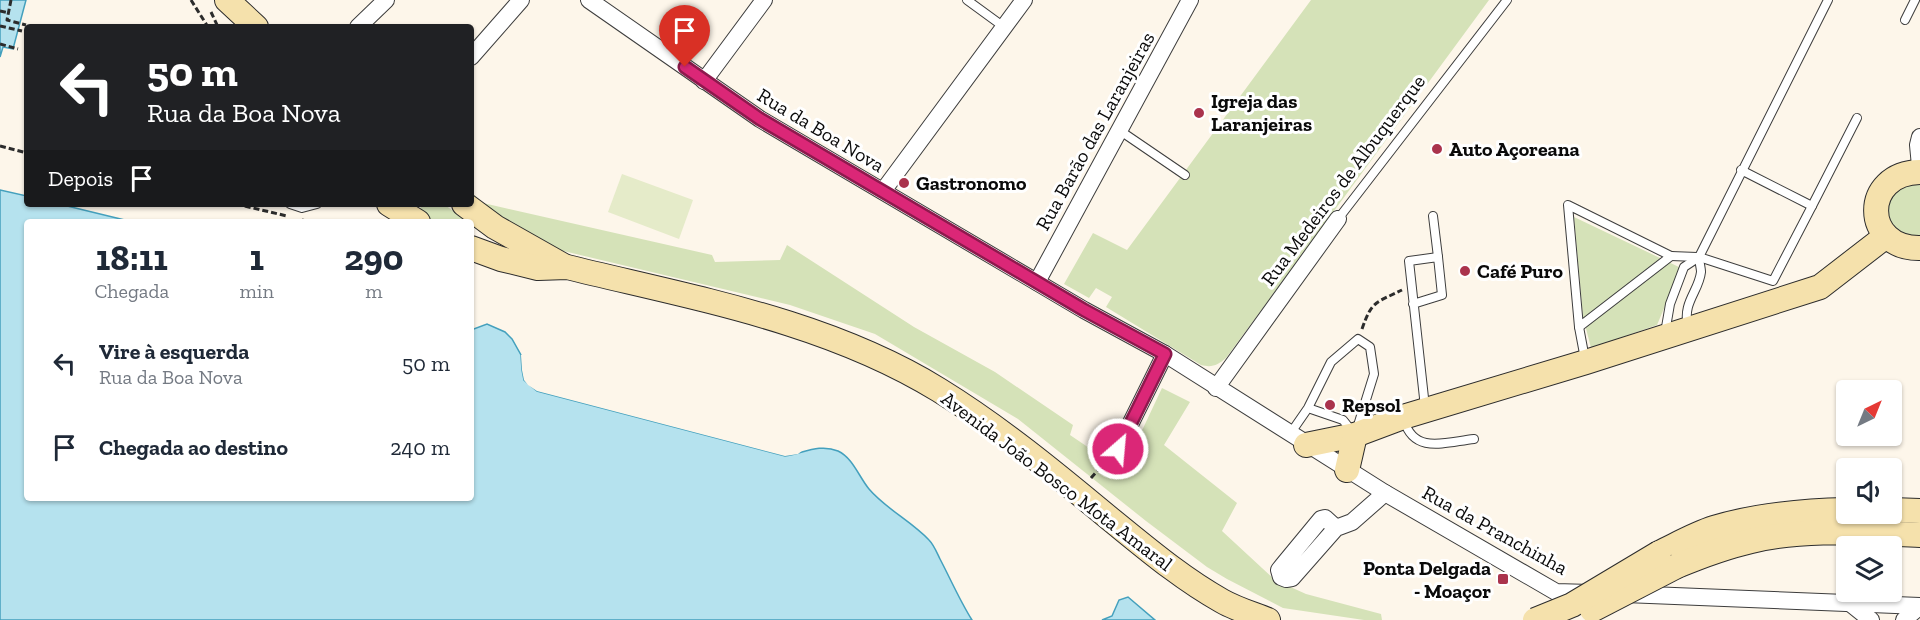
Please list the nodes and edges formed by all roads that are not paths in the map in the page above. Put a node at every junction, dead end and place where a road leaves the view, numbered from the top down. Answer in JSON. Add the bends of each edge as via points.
{"nodes":[{"id":1,"x":221,"y":0,"type":"edge"},
{"id":2,"x":227,"y":0,"type":"edge"},
{"id":3,"x":386,"y":0,"type":"edge"},
{"id":4,"x":521,"y":0,"type":"edge"},
{"id":5,"x":589,"y":0,"type":"edge"},
{"id":6,"x":764,"y":0,"type":"edge"},
{"id":7,"x":967,"y":0,"type":"edge"},
{"id":8,"x":1024,"y":0,"type":"edge"},
{"id":9,"x":1190,"y":0,"type":"edge"},
{"id":10,"x":1507,"y":0,"type":"edge"},
{"id":11,"x":1828,"y":0,"type":"edge"},
{"id":12,"x":1915,"y":0,"type":"edge"},
{"id":13,"x":1905,"y":20,"type":"dead end"},
{"id":14,"x":227,"y":24,"type":"edge"},
{"id":15,"x":253,"y":24,"type":"edge"},
{"id":16,"x":361,"y":24,"type":"edge"},
{"id":17,"x":1004,"y":27,"type":"junction"},
{"id":18,"x":474,"y":54,"type":"edge"},
{"id":19,"x":704,"y":81,"type":"junction"},
{"id":20,"x":1857,"y":118,"type":"dead end"},
{"id":21,"x":1119,"y":130,"type":"junction"},
{"id":22,"x":1920,"y":136,"type":"edge"},
{"id":23,"x":1920,"y":166,"type":"edge"},
{"id":24,"x":1741,"y":170,"type":"junction"},
{"id":25,"x":1920,"y":172,"type":"edge"},
{"id":26,"x":1185,"y":174,"type":"dead end"},
{"id":27,"x":883,"y":191,"type":"junction"},
{"id":28,"x":1812,"y":206,"type":"junction"},
{"id":29,"x":468,"y":207,"type":"edge"},
{"id":30,"x":1433,"y":216,"type":"dead end"},
{"id":31,"x":1338,"y":219,"type":"joint"},
{"id":32,"x":1886,"y":236,"type":"junction"},
{"id":33,"x":1920,"y":248,"type":"edge"},
{"id":34,"x":474,"y":249,"type":"edge"},
{"id":35,"x":1438,"y":256,"type":"junction"},
{"id":36,"x":1671,"y":256,"type":"junction"},
{"id":37,"x":1699,"y":257,"type":"junction"},
{"id":38,"x":567,"y":267,"type":"junction"},
{"id":39,"x":1036,"y":282,"type":"junction"},
{"id":40,"x":1775,"y":291,"type":"junction"},
{"id":41,"x":1413,"y":304,"type":"junction"},
{"id":42,"x":1579,"y":327,"type":"junction"},
{"id":43,"x":1688,"y":329,"type":"junction"},
{"id":44,"x":1665,"y":337,"type":"junction"},
{"id":45,"x":1165,"y":354,"type":"junction"},
{"id":46,"x":1586,"y":362,"type":"junction"},
{"id":47,"x":1215,"y":388,"type":"junction"},
{"id":48,"x":1308,"y":408,"type":"junction"},
{"id":49,"x":1414,"y":414,"type":"junction"},
{"id":50,"x":1355,"y":435,"type":"junction"},
{"id":51,"x":1474,"y":439,"type":"dead end"},
{"id":52,"x":1298,"y":440,"type":"junction"},
{"id":53,"x":1118,"y":449,"type":"road end"},
{"id":54,"x":1347,"y":470,"type":"junction"},
{"id":55,"x":1385,"y":493,"type":"junction"},
{"id":56,"x":1836,"y":510,"type":"edge"},
{"id":57,"x":1902,"y":510,"type":"edge"},
{"id":58,"x":1920,"y":511,"type":"edge"},
{"id":59,"x":1336,"y":528,"type":"dead end"},
{"id":60,"x":1920,"y":535,"type":"edge"},
{"id":61,"x":1668,"y":559,"type":"junction"},
{"id":62,"x":1851,"y":604,"type":"junction"},
{"id":63,"x":1920,"y":606,"type":"edge"},
{"id":64,"x":1268,"y":620,"type":"edge"},
{"id":65,"x":1534,"y":620,"type":"edge"},
{"id":66,"x":1571,"y":620,"type":"edge"},
{"id":67,"x":1871,"y":620,"type":"edge"},
{"id":68,"x":1904,"y":620,"type":"edge"}],
"edges":[{"from":1,"to":14,"type":"main road"},
{"from":2,"to":15,"type":"main road"},
{"from":3,"to":16,"type":"street"},
{"from":4,"to":18,"type":"street"},
{"from":5,"to":19,"type":"street","name":"Rua da Boa Nova"},
{"from":6,"to":19,"type":"street"},
{"from":7,"to":17,"type":"lane"},
{"from":8,"to":17,"type":"street"},
{"from":9,"to":21,"type":"street","name":"Rua Barão das Laranjeiras"},
{"from":10,"to":31,"type":"lane","name":"Rua Medeiros de Albuquerque"},
{"from":11,"to":24,"type":"lane"},
{"from":12,"to":13,"type":"lane"},
{"from":17,"to":27,"type":"street"},
{"from":19,"to":27,"type":"street","name":"Rua da Boa Nova","via":[[760,119]]},
{"from":20,"to":28,"type":"lane"},
{"from":21,"to":26,"type":"lane"},
{"from":21,"to":39,"type":"street","name":"Rua Barão das Laranjeiras"},
{"from":22,"to":23,"type":"street"},
{"from":24,"to":28,"type":"lane"},
{"from":24,"to":37,"type":"lane"},
{"from":25,"to":32,"type":"main road","via":[[1898,175],[1880,193],[1877,219]]},
{"from":27,"to":39,"type":"street","name":"Rua da Boa Nova"},
{"from":28,"to":40,"type":"lane"},
{"from":29,"to":38,"type":"main road","name":"Avenida João Bosco Mota Amaral","via":[[495,227]]},
{"from":30,"to":35,"type":"lane"},
{"from":31,"to":47,"type":"street","name":"Rua Medeiros de Albuquerque"},
{"from":32,"to":33,"type":"main road","via":[[1906,249]]},
{"from":32,"to":40,"type":"main road","via":[[1820,287]]},
{"from":34,"to":38,"type":"main road","name":"Avenida João Bosco Mota Amaral","via":[[538,268]]},
{"from":35,"to":41,"type":"lane","via":[[1442,295]]},
{"from":35,"to":41,"type":"lane","via":[[1409,261]]},
{"from":36,"to":37,"type":"lane"},
{"from":36,"to":42,"type":"lane"},
{"from":36,"to":42,"type":"lane","via":[[1568,205]]},
{"from":37,"to":40,"type":"lane"},
{"from":37,"to":43,"type":"lane","via":[[1701,272],[1689,301]]},
{"from":37,"to":44,"type":"lane","via":[[1684,267],[1670,304]]},
{"from":38,"to":64,"type":"main road","name":"Avenida João Bosco Mota Amaral","via":[[764,317],[843,342],[897,367],[979,416],[1179,575],[1224,602]]},
{"from":39,"to":45,"type":"street","name":"Rua da Boa Nova"},
{"from":40,"to":43,"type":"main road"},
{"from":41,"to":49,"type":"lane"},
{"from":42,"to":46,"type":"lane"},
{"from":43,"to":44,"type":"main road"},
{"from":44,"to":46,"type":"main road"},
{"from":45,"to":47,"type":"street","name":"Rua da Pranchinha"},
{"from":45,"to":53,"type":"street"},
{"from":46,"to":49,"type":"main road"},
{"from":47,"to":52,"type":"street","name":"Rua da Pranchinha"},
{"from":48,"to":50,"type":"lane","via":[[1343,420]]},
{"from":48,"to":50,"type":"lane","via":[[1331,362],[1358,339],[1370,347],[1374,374]]},
{"from":48,"to":52,"type":"lane"},
{"from":49,"to":50,"type":"main road"},
{"from":49,"to":51,"type":"lane","via":[[1407,431],[1423,444]]},
{"from":50,"to":52,"type":"main road"},
{"from":50,"to":54,"type":"main road"},
{"from":52,"to":54,"type":"street","name":"Rua da Pranchinha"},
{"from":54,"to":55,"type":"street","name":"Rua da Pranchinha"},
{"from":55,"to":59,"type":"street","via":[[1352,522]]},
{"from":55,"to":62,"type":"street","name":"Rua da Pranchinha","via":[[1556,592]]},
{"from":56,"to":61,"type":"main road","via":[[1806,511],[1713,528]]},
{"from":57,"to":58,"type":"main road"},
{"from":60,"to":61,"type":"main road","via":[[1808,533],[1753,540]]},
{"from":61,"to":65,"type":"main road","bridge":true},
{"from":61,"to":66,"type":"main road","bridge":true},
{"from":62,"to":63,"type":"street","name":"Rua da Pranchinha"},
{"from":62,"to":67,"type":"street"},
{"from":63,"to":68,"type":"street"}]}
